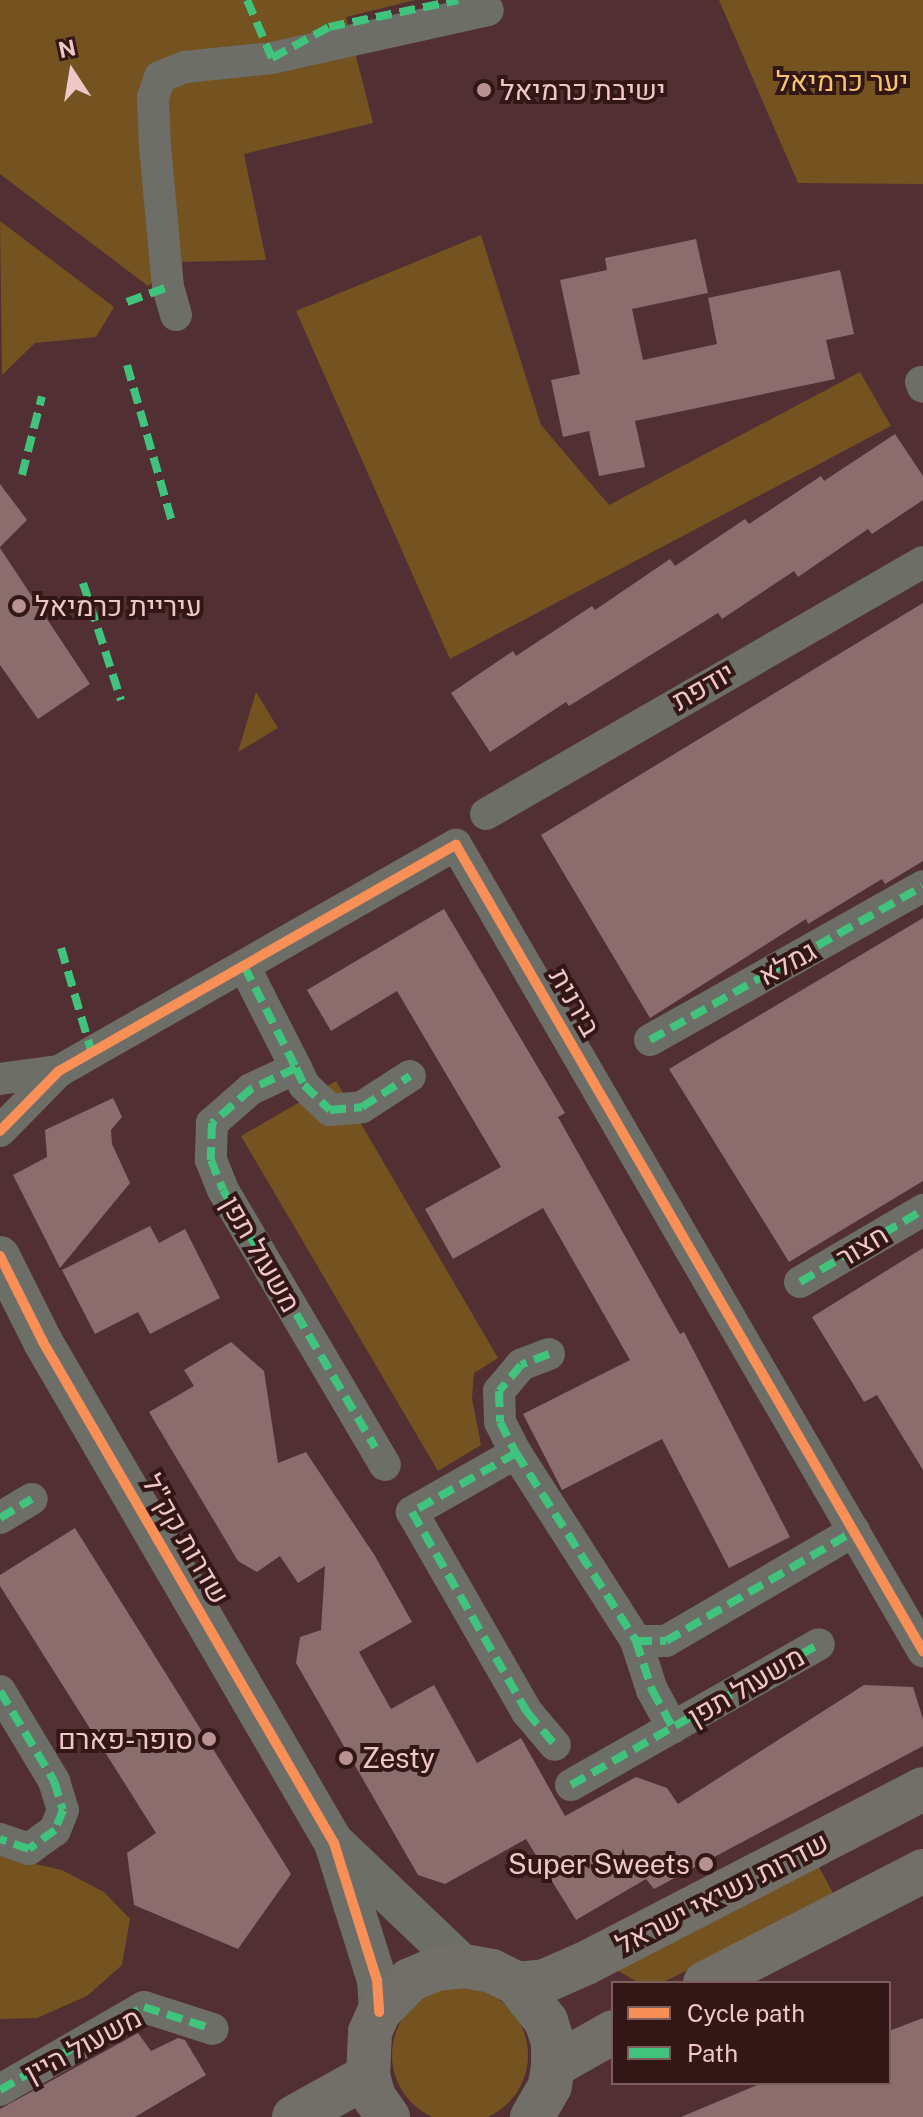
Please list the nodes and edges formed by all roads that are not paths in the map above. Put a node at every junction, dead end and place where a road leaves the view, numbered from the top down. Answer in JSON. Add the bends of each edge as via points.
{"nodes":[{"id":1,"x":488,"y":10,"type":"dead end"},
{"id":2,"x":176,"y":315,"type":"dead end"},
{"id":3,"x":923,"y":562,"type":"edge"},
{"id":4,"x":486,"y":814,"type":"dead end"},
{"id":5,"x":923,"y":886,"type":"edge"},
{"id":6,"x":244,"y":966,"type":"junction"},
{"id":7,"x":650,"y":1040,"type":"dead end"},
{"id":8,"x":296,"y":1068,"type":"junction"},
{"id":9,"x":59,"y":1071,"type":"junction"},
{"id":10,"x":410,"y":1076,"type":"dead end"},
{"id":11,"x":0,"y":1079,"type":"edge"},
{"id":12,"x":0,"y":1131,"type":"edge"},
{"id":13,"x":923,"y":1210,"type":"edge"},
{"id":14,"x":4,"y":1272,"type":"edge"},
{"id":15,"x":800,"y":1282,"type":"dead end"},
{"id":16,"x":549,"y":1354,"type":"dead end"},
{"id":17,"x":516,"y":1453,"type":"junction"},
{"id":18,"x":385,"y":1465,"type":"dead end"},
{"id":19,"x":32,"y":1499,"type":"dead end"},
{"id":20,"x":0,"y":1518,"type":"edge"},
{"id":21,"x":854,"y":1531,"type":"junction"},
{"id":22,"x":636,"y":1641,"type":"junction"},
{"id":23,"x":819,"y":1644,"type":"dead end"},
{"id":24,"x":923,"y":1651,"type":"edge"},
{"id":25,"x":0,"y":1691,"type":"edge"},
{"id":26,"x":673,"y":1728,"type":"junction"},
{"id":27,"x":555,"y":1745,"type":"dead end"},
{"id":28,"x":571,"y":1785,"type":"dead end"},
{"id":29,"x":923,"y":1789,"type":"edge"},
{"id":30,"x":0,"y":1839,"type":"edge"},
{"id":31,"x":334,"y":1843,"type":"junction"},
{"id":32,"x":923,"y":1871,"type":"edge"},
{"id":33,"x":464,"y":1966,"type":"junction"},
{"id":34,"x":709,"y":1981,"type":"edge"},
{"id":35,"x":517,"y":1984,"type":"junction"},
{"id":36,"x":379,"y":2012,"type":"junction"},
{"id":37,"x":213,"y":2029,"type":"dead end"},
{"id":38,"x":611,"y":2034,"type":"edge"},
{"id":39,"x":368,"y":2076,"type":"junction"},
{"id":40,"x":0,"y":2090,"type":"edge"},
{"id":41,"x":542,"y":2101,"type":"edge"},
{"id":42,"x":294,"y":2117,"type":"edge"},
{"id":43,"x":388,"y":2117,"type":"edge"}],
"edges":[{"from":1,"to":2,"type":"street","via":[[272,58],[185,67],[160,77],[153,98],[155,146],[168,287]]},
{"from":3,"to":4,"type":"street","name":"יודפת"},
{"from":5,"to":7,"type":"street","name":"גמלא"},
{"from":6,"to":8,"type":"street"},
{"from":6,"to":9,"type":"street","name":"בירנית"},
{"from":6,"to":21,"type":"street","name":"בירנית","via":[[456,845]]},
{"from":8,"to":10,"type":"street","via":[[304,1085],[330,1110],[362,1107]]},
{"from":8,"to":18,"type":"street","name":"משעול תפן","via":[[251,1089],[212,1123],[211,1160],[223,1190]]},
{"from":9,"to":11,"type":"street","name":"בירנית"},
{"from":9,"to":12,"type":"street","name":"בירנית"},
{"from":13,"to":15,"type":"street","name":"חצור"},
{"from":14,"to":31,"type":"street","name":"שדרות קק\"ל"},
{"from":16,"to":17,"type":"street","name":"משעול תפן","via":[[521,1365],[499,1391],[500,1422]]},
{"from":17,"to":22,"type":"street","name":"משעול תפן"},
{"from":17,"to":27,"type":"street","via":[[412,1512],[527,1712]]},
{"from":19,"to":20,"type":"street"},
{"from":21,"to":22,"type":"street","via":[[666,1641]]},
{"from":21,"to":24,"type":"street","name":"בירנית"},
{"from":22,"to":26,"type":"street","name":"משעול תפן","via":[[652,1690]]},
{"from":23,"to":26,"type":"street","name":"משעול תפן"},
{"from":25,"to":30,"type":"street","via":[[54,1781],[63,1810],[55,1830],[29,1849]]},
{"from":26,"to":28,"type":"street"},
{"from":29,"to":35,"type":"main road","name":"שדרות נשיאי ישראל","via":[[586,1963],[545,1981]]},
{"from":31,"to":33,"type":"street"},
{"from":31,"to":36,"type":"street","via":[[377,1980]]},
{"from":32,"to":34,"type":"main road"},
{"from":33,"to":35,"type":"main road","via":[[492,1971]]},
{"from":33,"to":36,"type":"main road","via":[[436,1969],[410,1980]]},
{"from":35,"to":41,"type":"main road","via":[[546,2021],[553,2043]]},
{"from":36,"to":39,"type":"main road","via":[[370,2032]]},
{"from":37,"to":40,"type":"street","name":"משעול היין","via":[[144,2007]]},
{"from":38,"to":41,"type":"main road"},
{"from":39,"to":42,"type":"main road"},
{"from":39,"to":43,"type":"main road"}]}
